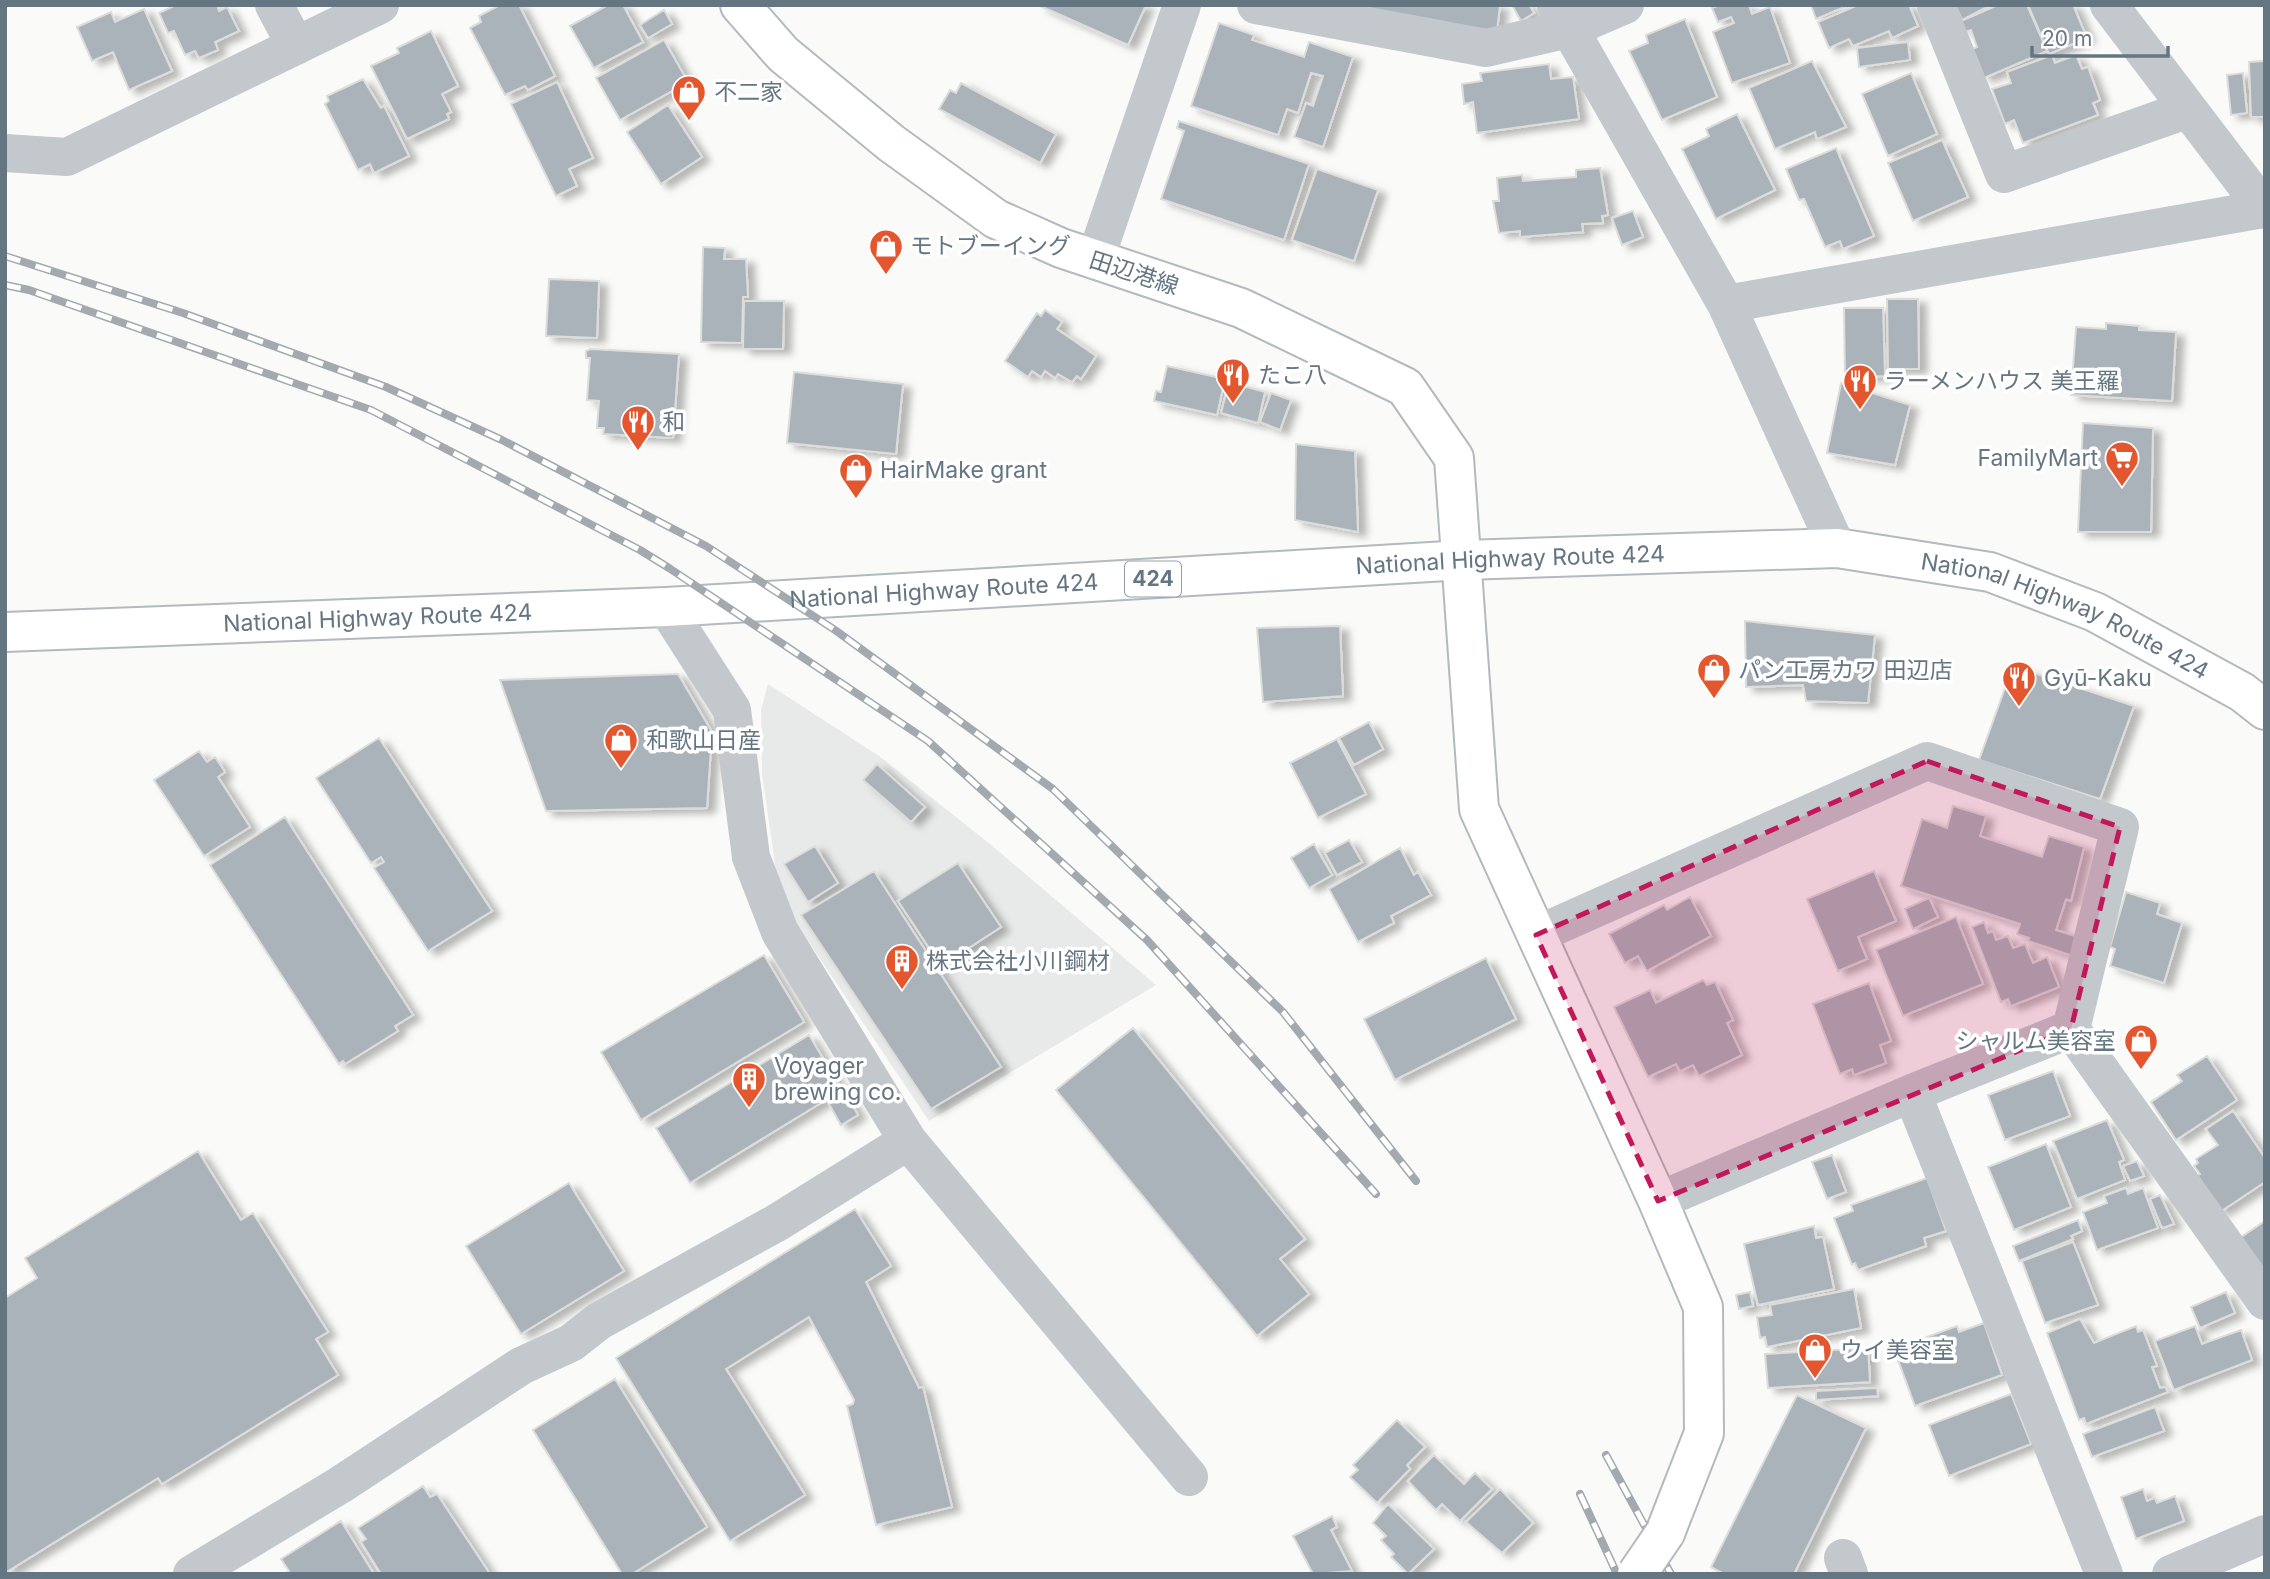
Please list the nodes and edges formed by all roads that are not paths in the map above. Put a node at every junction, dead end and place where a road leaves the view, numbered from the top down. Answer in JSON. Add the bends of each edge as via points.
{"nodes":[{"id":1,"x":274,"y":5,"type":"edge"},
{"id":2,"x":380,"y":5,"type":"edge"},
{"id":3,"x":740,"y":5,"type":"edge"},
{"id":4,"x":1182,"y":5,"type":"edge"},
{"id":5,"x":1256,"y":5,"type":"edge"},
{"id":6,"x":1625,"y":5,"type":"edge"},
{"id":7,"x":1936,"y":5,"type":"edge"},
{"id":8,"x":2109,"y":5,"type":"edge"},
{"id":9,"x":1563,"y":17,"type":"edge"},
{"id":10,"x":296,"y":46,"type":"junction"},
{"id":11,"x":2186,"y":110,"type":"junction"},
{"id":12,"x":5,"y":152,"type":"edge"},
{"id":13,"x":2264,"y":209,"type":"edge"},
{"id":14,"x":1095,"y":260,"type":"junction"},
{"id":15,"x":1726,"y":304,"type":"junction"},
{"id":16,"x":1837,"y":548,"type":"junction"},
{"id":17,"x":1464,"y":560,"type":"junction"},
{"id":18,"x":666,"y":607,"type":"junction"},
{"id":19,"x":5,"y":632,"type":"edge"},
{"id":20,"x":2265,"y":710,"type":"edge"},
{"id":21,"x":1536,"y":935,"type":"junction"},
{"id":22,"x":2071,"y":1029,"type":"junction"},
{"id":23,"x":1912,"y":1093,"type":"junction"},
{"id":24,"x":908,"y":1141,"type":"junction"},
{"id":25,"x":1658,"y":1201,"type":"junction"},
{"id":26,"x":2265,"y":1301,"type":"edge"},
{"id":27,"x":1189,"y":1477,"type":"dead end"},
{"id":28,"x":2265,"y":1534,"type":"edge"},
{"id":29,"x":192,"y":1574,"type":"edge"},
{"id":30,"x":1637,"y":1574,"type":"edge"},
{"id":31,"x":2104,"y":1574,"type":"edge"},
{"id":32,"x":2171,"y":1574,"type":"edge"}],
"edges":[{"from":1,"to":10,"type":"street"},
{"from":2,"to":10,"type":"street"},
{"from":3,"to":14,"type":"main road","name":"田辺港線","via":[[783,54],[891,143],[996,219]]},
{"from":4,"to":14,"type":"street"},
{"from":5,"to":9,"type":"street","via":[[1486,48]]},
{"from":6,"to":9,"type":"street"},
{"from":7,"to":11,"type":"street","via":[[2004,174]]},
{"from":8,"to":11,"type":"street"},
{"from":9,"to":15,"type":"street"},
{"from":10,"to":12,"type":"street","via":[[67,157]]},
{"from":11,"to":13,"type":"street"},
{"from":13,"to":15,"type":"street"},
{"from":14,"to":17,"type":"main road","name":"田辺港線","via":[[1241,308],[1405,387],[1454,458]]},
{"from":15,"to":16,"type":"street"},
{"from":16,"to":17,"type":"main road","name":"National Highway Route 424","number":"424"},
{"from":16,"to":20,"type":"main road","name":"National Highway Route 424","number":"424","via":[[2001,576],[2095,612],[2242,692]]},
{"from":17,"to":18,"type":"main road","name":"National Highway Route 424","number":"424"},
{"from":17,"to":21,"type":"main road","name":"田辺港線","via":[[1479,809]]},
{"from":18,"to":19,"type":"main road","name":"National Highway Route 424","number":"424"},
{"from":18,"to":24,"type":"street","via":[[732,710],[751,857],[780,932]]},
{"from":21,"to":22,"type":"street","via":[[1927,761],[2120,827]]},
{"from":21,"to":25,"type":"main road","name":"田辺港線"},
{"from":22,"to":23,"type":"street"},
{"from":22,"to":26,"type":"street"},
{"from":23,"to":25,"type":"street"},
{"from":23,"to":31,"type":"street"},
{"from":24,"to":27,"type":"street"},
{"from":24,"to":29,"type":"street","via":[[778,1222],[599,1321],[571,1343],[521,1366],[340,1485]]},
{"from":25,"to":30,"type":"main road","name":"田辺港線","bridge":true,"via":[[1703,1307],[1704,1433],[1665,1533]]},
{"from":28,"to":32,"type":"street"}]}
